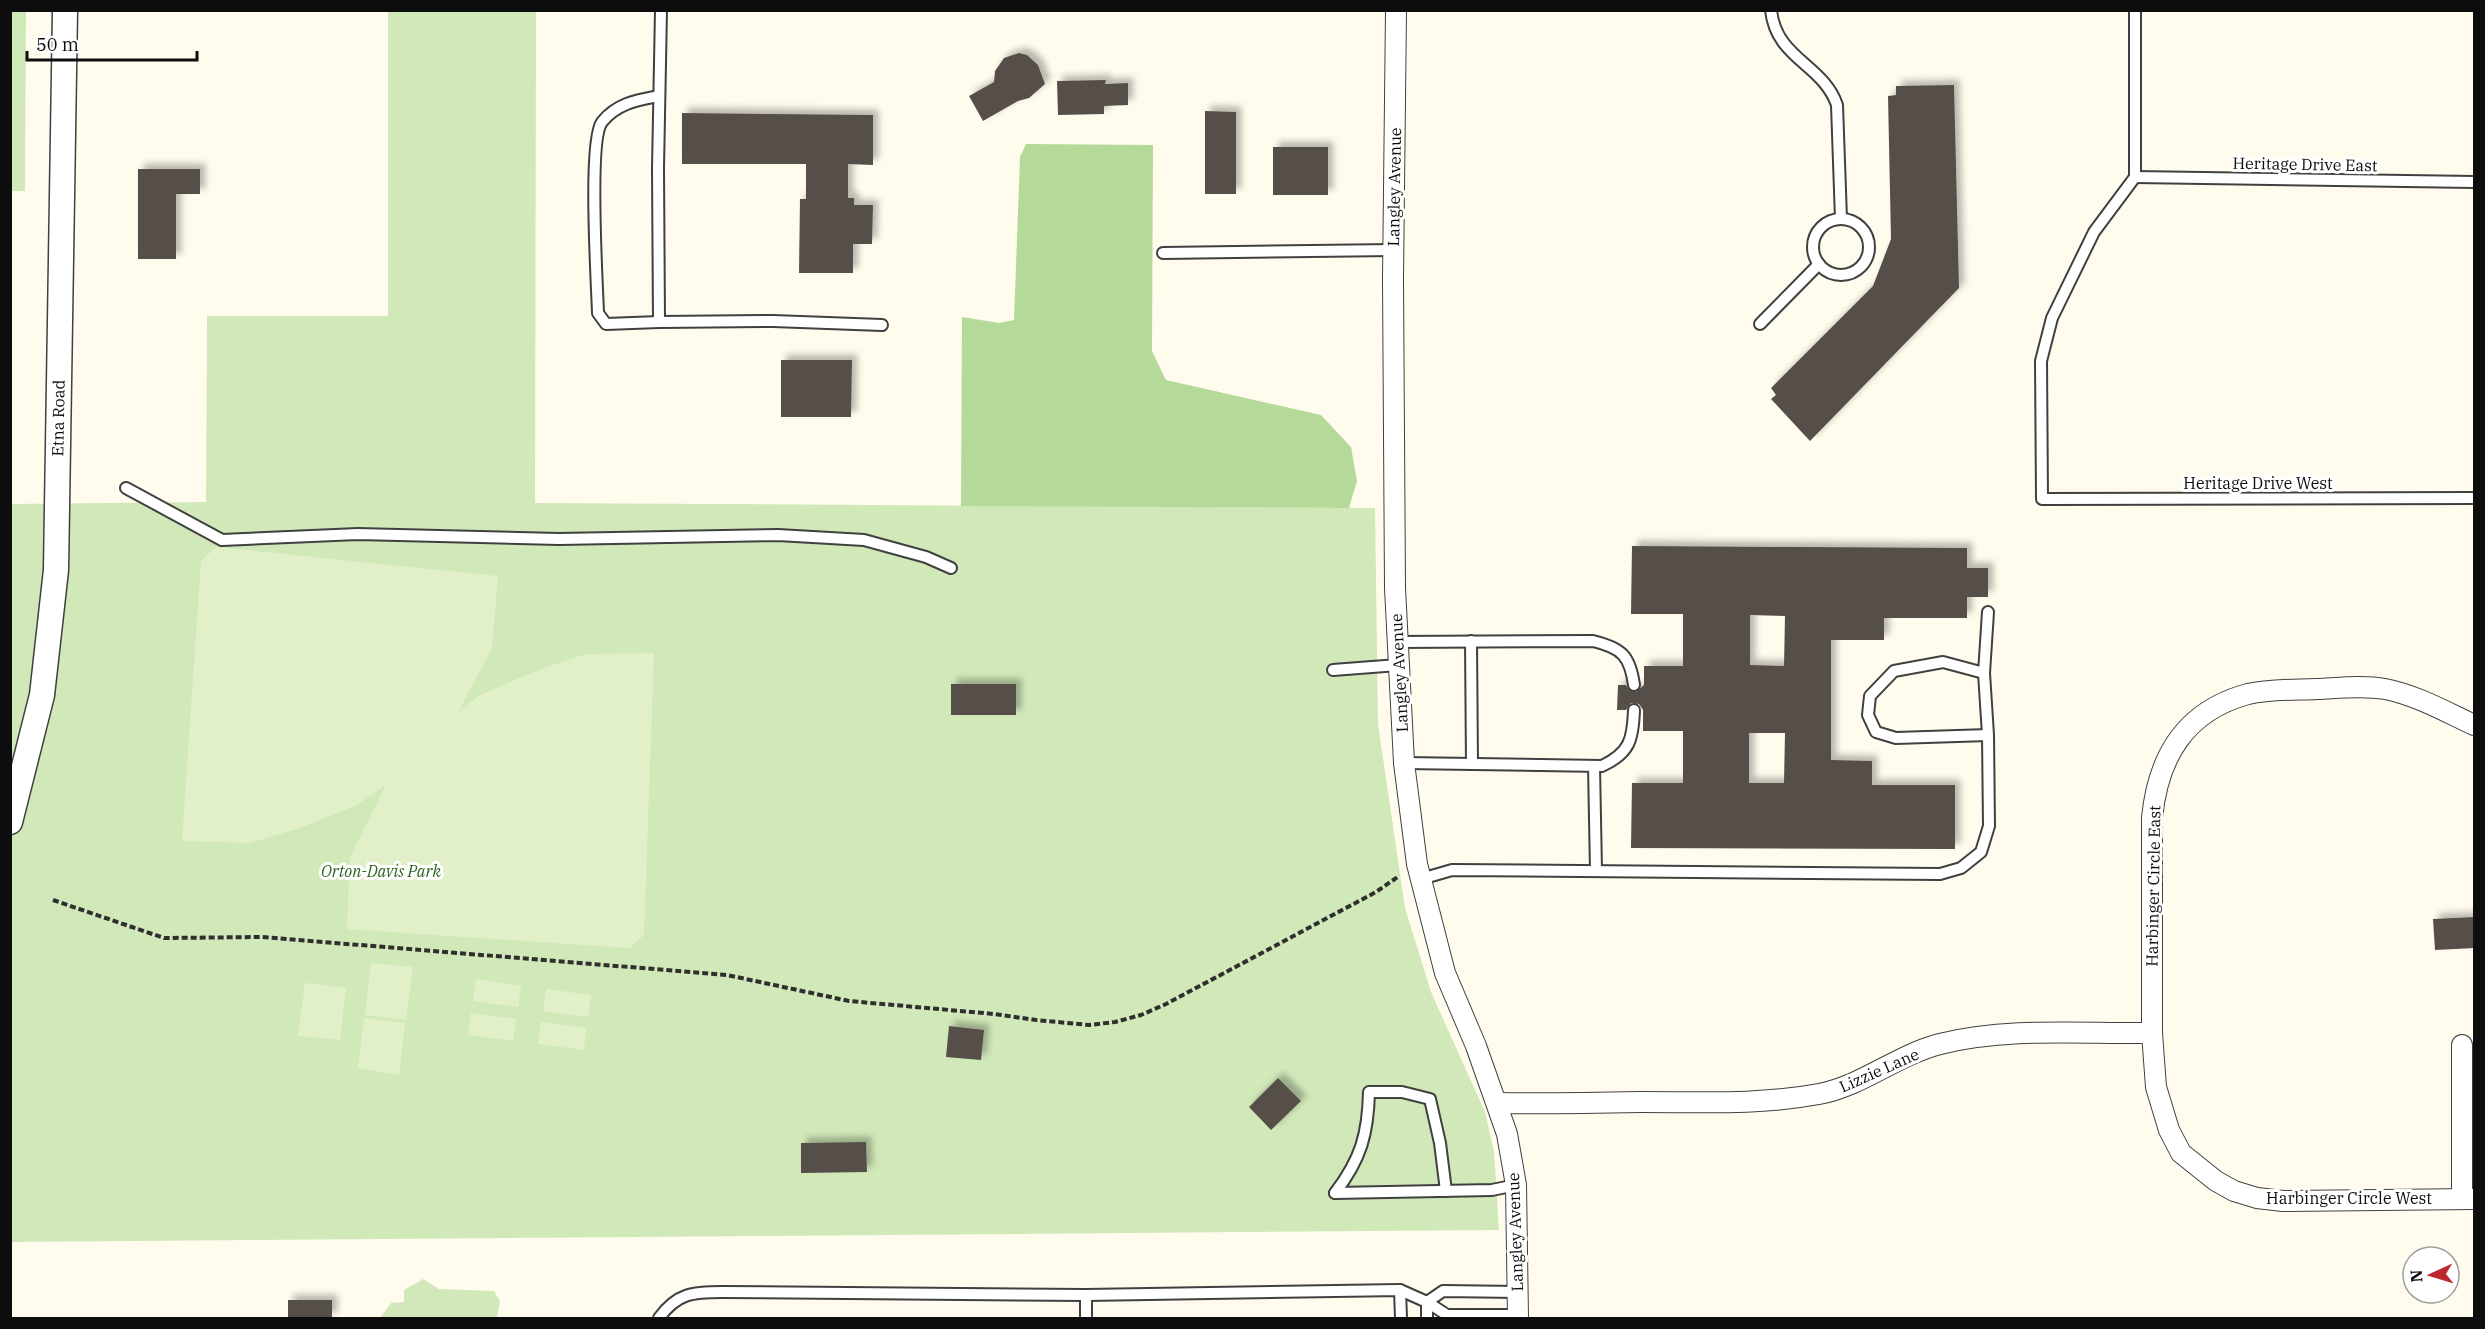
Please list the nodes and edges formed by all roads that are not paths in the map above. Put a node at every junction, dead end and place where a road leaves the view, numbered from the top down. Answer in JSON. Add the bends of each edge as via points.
{"nodes":[{"id":1,"x":64,"y":10,"type":"edge"},
{"id":2,"x":661,"y":10,"type":"edge"},
{"id":3,"x":1396,"y":10,"type":"edge"},
{"id":4,"x":1771,"y":10,"type":"edge"},
{"id":5,"x":2135,"y":10,"type":"edge"},
{"id":6,"x":659,"y":96,"type":"junction"},
{"id":7,"x":2135,"y":177,"type":"junction"},
{"id":8,"x":2475,"y":182,"type":"edge"},
{"id":9,"x":1841,"y":219,"type":"junction"},
{"id":10,"x":1394,"y":250,"type":"junction"},
{"id":11,"x":1163,"y":253,"type":"dead end"},
{"id":12,"x":1819,"y":264,"type":"junction"},
{"id":13,"x":659,"y":322,"type":"junction"},
{"id":14,"x":1760,"y":324,"type":"dead end"},
{"id":15,"x":882,"y":325,"type":"dead end"},
{"id":16,"x":126,"y":488,"type":"dead end"},
{"id":17,"x":2475,"y":498,"type":"edge"},
{"id":18,"x":951,"y":568,"type":"dead end"},
{"id":19,"x":1988,"y":612,"type":"dead end"},
{"id":20,"x":1471,"y":641,"type":"junction"},
{"id":21,"x":1397,"y":642,"type":"junction"},
{"id":22,"x":1398,"y":665,"type":"junction"},
{"id":23,"x":1333,"y":670,"type":"dead end"},
{"id":24,"x":1984,"y":673,"type":"junction"},
{"id":25,"x":1634,"y":686,"type":"dead end"},
{"id":26,"x":1634,"y":710,"type":"dead end"},
{"id":27,"x":2475,"y":725,"type":"edge"},
{"id":28,"x":1988,"y":735,"type":"junction"},
{"id":29,"x":1404,"y":763,"type":"junction"},
{"id":30,"x":1472,"y":764,"type":"junction"},
{"id":31,"x":1594,"y":766,"type":"junction"},
{"id":32,"x":10,"y":822,"type":"edge"},
{"id":33,"x":1419,"y":871,"type":"junction"},
{"id":34,"x":1596,"y":871,"type":"junction"},
{"id":35,"x":2152,"y":1033,"type":"junction"},
{"id":36,"x":2462,"y":1045,"type":"dead end"},
{"id":37,"x":1497,"y":1102,"type":"junction"},
{"id":38,"x":1516,"y":1185,"type":"junction"},
{"id":39,"x":1446,"y":1191,"type":"junction"},
{"id":40,"x":2468,"y":1199,"type":"edge"},
{"id":41,"x":1400,"y":1290,"type":"junction"},
{"id":42,"x":1518,"y":1292,"type":"junction"},
{"id":43,"x":1086,"y":1294,"type":"junction"},
{"id":44,"x":1427,"y":1302,"type":"junction"},
{"id":45,"x":1518,"y":1317,"type":"edge"},
{"id":46,"x":659,"y":1318,"type":"edge"},
{"id":47,"x":1086,"y":1318,"type":"edge"},
{"id":48,"x":1401,"y":1318,"type":"edge"},
{"id":49,"x":1427,"y":1318,"type":"edge"}],
"edges":[{"from":1,"to":32,"type":"street","name":"Etna Road","via":[[56,570],[42,695]]},
{"from":2,"to":6,"type":"lane"},
{"from":3,"to":10,"type":"street","name":"Langley Avenue"},
{"from":4,"to":9,"type":"lane","via":[[1772,24],[1781,42],[1832,90],[1837,105]]},
{"from":5,"to":7,"type":"lane"},
{"from":6,"to":13,"type":"lane"},
{"from":6,"to":13,"type":"lane","via":[[626,103],[601,123],[594,154],[598,313],[606,324]]},
{"from":7,"to":8,"type":"lane","name":"Heritage Drive East"},
{"from":7,"to":17,"type":"lane","name":"Heritage Drive West","via":[[2094,232],[2052,318],[2041,361],[2042,499]]},
{"from":9,"to":12,"type":"lane","via":[[1826,222],[1814,237],[1814,256]]},
{"from":9,"to":12,"type":"lane","via":[[1854,221],[1867,235],[1865,262],[1842,275]]},
{"from":10,"to":11,"type":"lane"},
{"from":10,"to":21,"type":"street","name":"Langley Avenue"},
{"from":12,"to":14,"type":"lane"},
{"from":13,"to":15,"type":"lane"},
{"from":16,"to":18,"type":"lane","via":[[222,540],[358,534],[559,539],[778,535],[864,540]]},
{"from":19,"to":24,"type":"lane"},
{"from":20,"to":21,"type":"lane"},
{"from":20,"to":25,"type":"lane","via":[[1567,640],[1611,645],[1631,666]]},
{"from":20,"to":30,"type":"lane"},
{"from":21,"to":22,"type":"street","name":"Langley Avenue"},
{"from":22,"to":23,"type":"lane"},
{"from":22,"to":29,"type":"street","name":"Langley Avenue"},
{"from":24,"to":28,"type":"lane"},
{"from":24,"to":28,"type":"lane","via":[[1943,662],[1894,671],[1870,696],[1868,715],[1875,732],[1896,738]]},
{"from":26,"to":31,"type":"lane","via":[[1629,746],[1619,758]]},
{"from":27,"to":35,"type":"street","name":"Harbinger Circle East","via":[[2409,696],[2361,688],[2249,694],[2217,706],[2188,726],[2169,753],[2155,789]]},
{"from":28,"to":34,"type":"lane","via":[[1989,826],[1981,852],[1961,868],[1940,874]]},
{"from":29,"to":30,"type":"lane"},
{"from":29,"to":33,"type":"street","name":"Langley Avenue"},
{"from":30,"to":31,"type":"lane"},
{"from":31,"to":34,"type":"lane"},
{"from":33,"to":34,"type":"lane"},
{"from":33,"to":37,"type":"street","name":"Langley Avenue","via":[[1445,973]]},
{"from":35,"to":37,"type":"street","name":"Lizzie Lane","via":[[1970,1037],[1937,1045],[1821,1094],[1762,1102]]},
{"from":35,"to":40,"type":"street","name":"Harbinger Circle West","via":[[2156,1087],[2169,1130],[2181,1153],[2234,1191],[2283,1201]]},
{"from":36,"to":40,"type":"street"},
{"from":37,"to":38,"type":"street","name":"Langley Avenue"},
{"from":38,"to":39,"type":"lane"},
{"from":38,"to":42,"type":"street","name":"Langley Avenue"},
{"from":39,"to":39,"type":"lane","via":[[1335,1193],[1352,1172],[1364,1142],[1369,1092],[1402,1092],[1430,1099]]},
{"from":41,"to":43,"type":"lane"},
{"from":41,"to":44,"type":"lane"},
{"from":41,"to":48,"type":"lane"},
{"from":42,"to":44,"type":"lane","via":[[1443,1291]]},
{"from":42,"to":45,"type":"street","name":"Langley Avenue"},
{"from":43,"to":46,"type":"lane","via":[[690,1292]]},
{"from":43,"to":47,"type":"lane"},
{"from":44,"to":45,"type":"lane","via":[[1447,1315]]},
{"from":44,"to":49,"type":"lane"}]}
